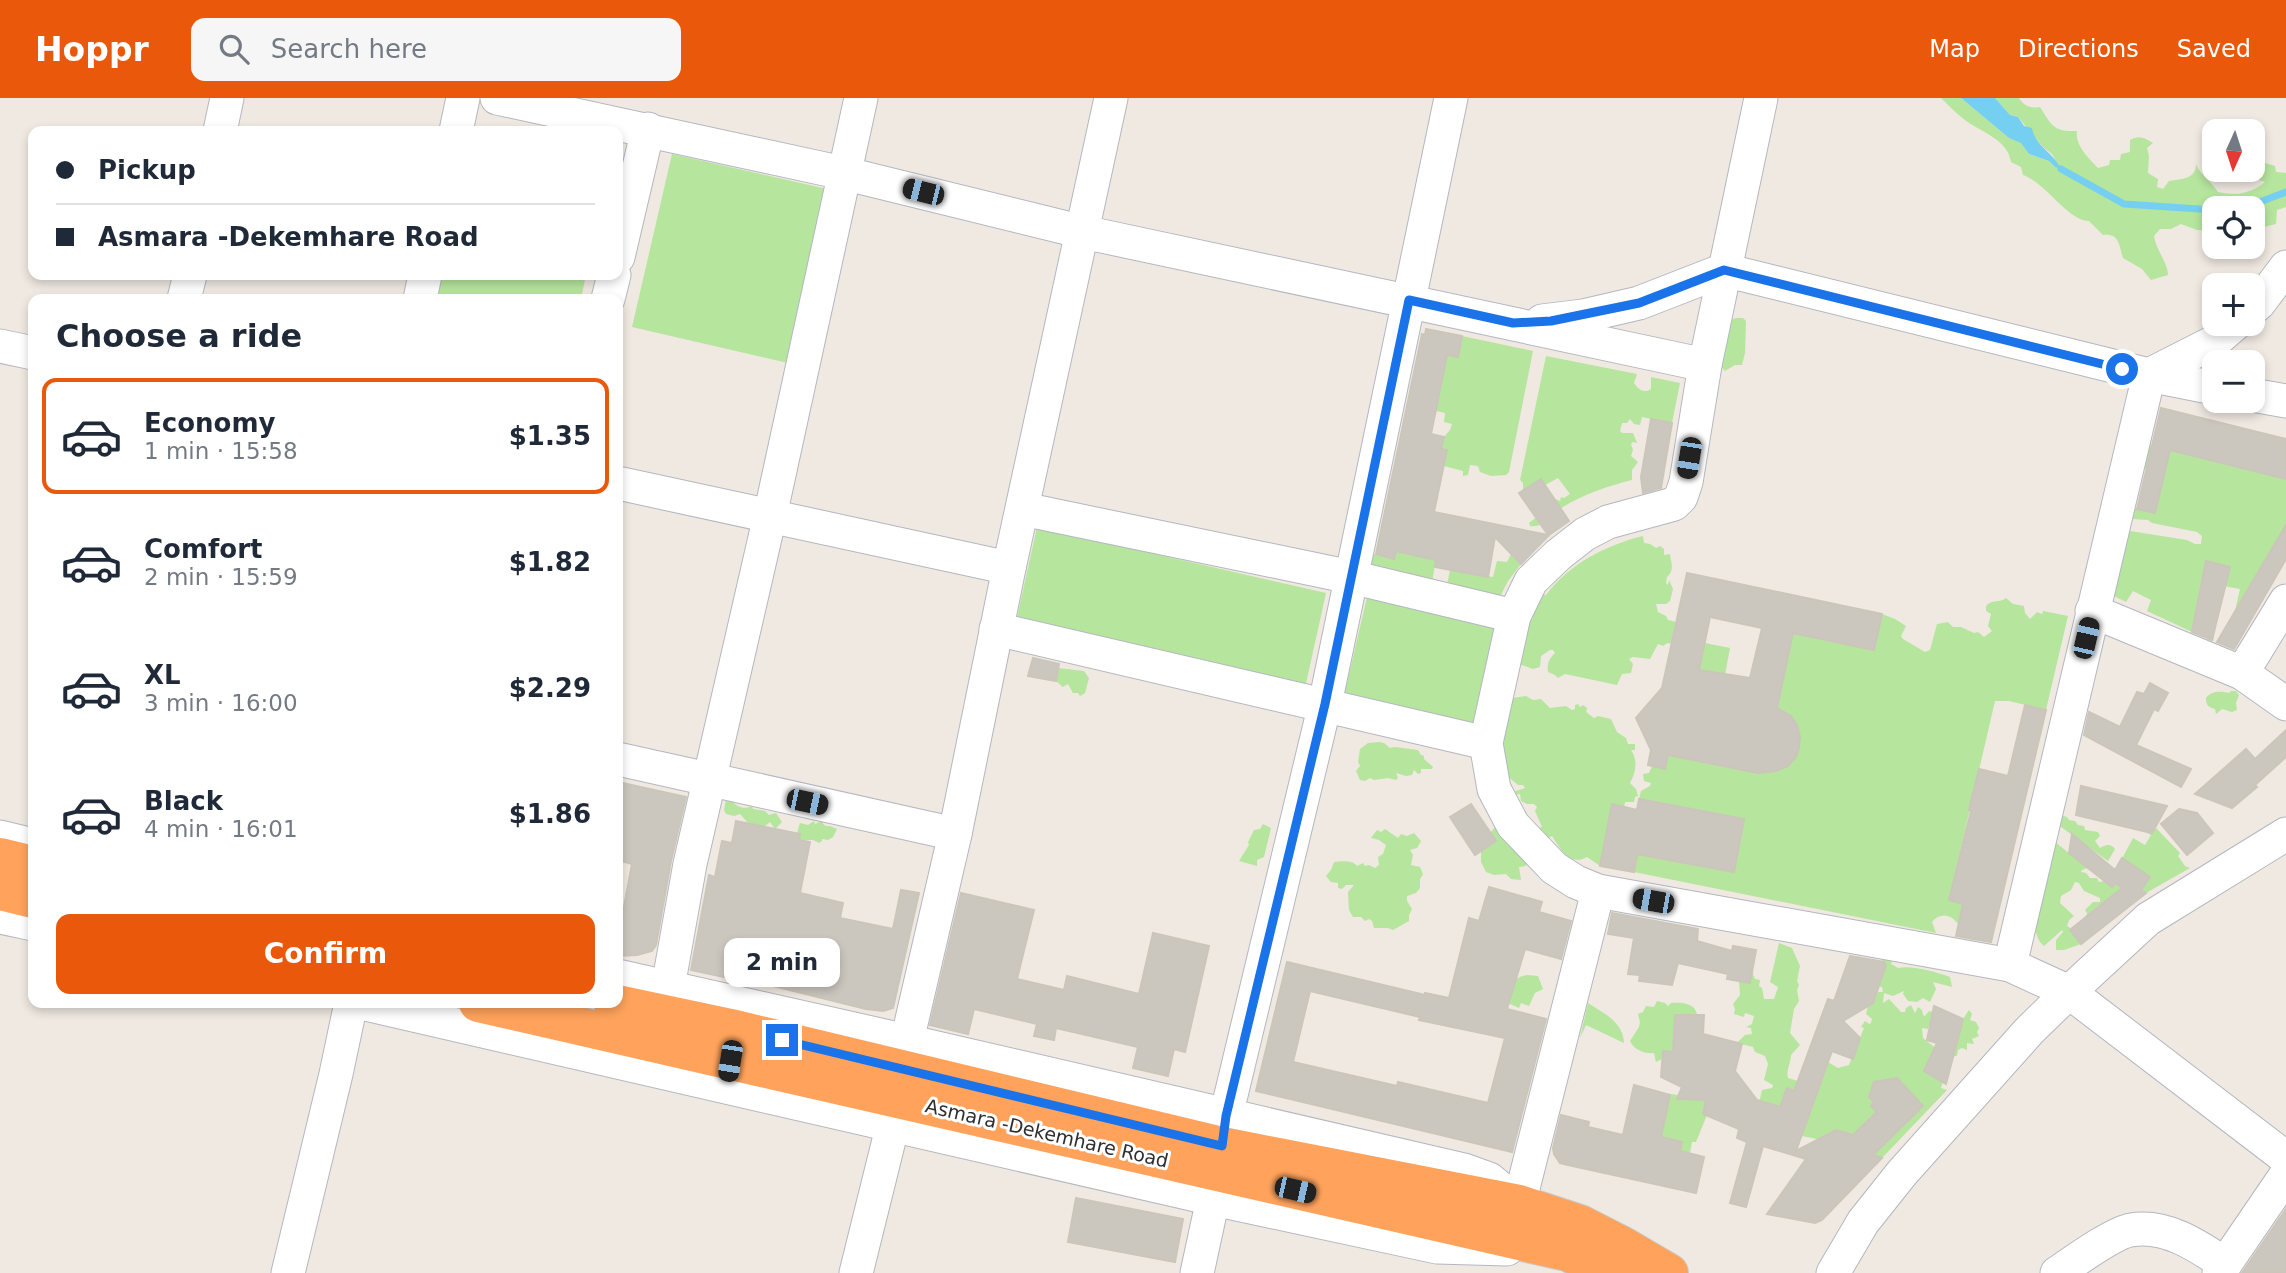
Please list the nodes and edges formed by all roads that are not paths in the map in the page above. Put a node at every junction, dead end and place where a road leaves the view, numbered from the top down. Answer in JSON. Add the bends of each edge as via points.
{"nodes":[{"id":1,"x":227,"y":98,"type":"edge"},
{"id":2,"x":463,"y":98,"type":"edge"},
{"id":3,"x":497,"y":98,"type":"edge"},
{"id":4,"x":861,"y":98,"type":"edge"},
{"id":5,"x":1111,"y":98,"type":"edge"},
{"id":6,"x":1451,"y":98,"type":"edge"},
{"id":7,"x":1761,"y":98,"type":"edge"},
{"id":8,"x":559,"y":104,"type":"edge"},
{"id":9,"x":221,"y":126,"type":"edge"},
{"id":10,"x":457,"y":126,"type":"edge"},
{"id":11,"x":648,"y":129,"type":"junction"},
{"id":12,"x":843,"y":173,"type":"junction"},
{"id":13,"x":1083,"y":232,"type":"junction"},
{"id":14,"x":623,"y":236,"type":"edge"},
{"id":15,"x":2286,"y":267,"type":"edge"},
{"id":16,"x":1724,"y":270,"type":"junction"},
{"id":17,"x":2265,"y":295,"type":"edge"},
{"id":18,"x":1409,"y":300,"type":"junction"},
{"id":19,"x":1513,"y":323,"type":"junction"},
{"id":20,"x":2221,"y":336,"type":"edge"},
{"id":21,"x":0,"y":346,"type":"edge"},
{"id":22,"x":28,"y":352,"type":"edge"},
{"id":23,"x":1705,"y":365,"type":"junction"},
{"id":24,"x":2149,"y":375,"type":"junction"},
{"id":25,"x":2202,"y":386,"type":"edge"},
{"id":26,"x":2265,"y":397,"type":"edge"},
{"id":27,"x":2286,"y":401,"type":"edge"},
{"id":28,"x":623,"y":484,"type":"edge"},
{"id":29,"x":1023,"y":509,"type":"junction"},
{"id":30,"x":770,"y":516,"type":"junction"},
{"id":31,"x":1009,"y":568,"type":"junction"},
{"id":32,"x":1351,"y":577,"type":"junction"},
{"id":33,"x":2286,"y":601,"type":"edge"},
{"id":34,"x":2092,"y":611,"type":"junction"},
{"id":35,"x":1514,"y":616,"type":"junction"},
{"id":36,"x":996,"y":629,"type":"junction"},
{"id":37,"x":2242,"y":673,"type":"junction"},
{"id":38,"x":1325,"y":704,"type":"junction"},
{"id":39,"x":2286,"y":704,"type":"edge"},
{"id":40,"x":1486,"y":743,"type":"junction"},
{"id":41,"x":623,"y":760,"type":"edge"},
{"id":42,"x":709,"y":780,"type":"junction"},
{"id":43,"x":955,"y":834,"type":"junction"},
{"id":44,"x":2286,"y":834,"type":"edge"},
{"id":45,"x":0,"y":837,"type":"edge"},
{"id":46,"x":28,"y":844,"type":"edge"},
{"id":47,"x":0,"y":857,"type":"edge"},
{"id":48,"x":28,"y":864,"type":"edge"},
{"id":49,"x":0,"y":891,"type":"edge"},
{"id":50,"x":1598,"y":891,"type":"junction"},
{"id":51,"x":28,"y":898,"type":"edge"},
{"id":52,"x":0,"y":917,"type":"edge"},
{"id":53,"x":28,"y":923,"type":"edge"},
{"id":54,"x":2010,"y":965,"type":"junction"},
{"id":55,"x":623,"y":977,"type":"edge"},
{"id":56,"x":668,"y":987,"type":"junction"},
{"id":57,"x":2069,"y":992,"type":"junction"},
{"id":58,"x":623,"y":1007,"type":"edge"},
{"id":59,"x":350,"y":1008,"type":"edge"},
{"id":60,"x":405,"y":1008,"type":"edge"},
{"id":61,"x":508,"y":1008,"type":"edge"},
{"id":62,"x":907,"y":1041,"type":"junction"},
{"id":63,"x":731,"y":1045,"type":"junction"},
{"id":64,"x":893,"y":1124,"type":"junction"},
{"id":65,"x":1220,"y":1158,"type":"junction"},
{"id":66,"x":2286,"y":1158,"type":"edge"},
{"id":67,"x":2286,"y":1175,"type":"edge"},
{"id":68,"x":1519,"y":1204,"type":"junction"},
{"id":69,"x":2222,"y":1269,"type":"edge"},
{"id":70,"x":288,"y":1273,"type":"edge"},
{"id":71,"x":856,"y":1273,"type":"edge"},
{"id":72,"x":1197,"y":1273,"type":"edge"},
{"id":73,"x":1612,"y":1273,"type":"edge"},
{"id":74,"x":1669,"y":1273,"type":"edge"},
{"id":75,"x":1833,"y":1273,"type":"edge"},
{"id":76,"x":2057,"y":1273,"type":"edge"}],
"edges":[{"from":1,"to":9,"type":"street"},
{"from":2,"to":10,"type":"street"},
{"from":3,"to":8,"type":"street"},
{"from":4,"to":12,"type":"street"},
{"from":5,"to":13,"type":"street"},
{"from":6,"to":18,"type":"street"},
{"from":7,"to":16,"type":"street"},
{"from":8,"to":11,"type":"street"},
{"from":11,"to":12,"type":"street"},
{"from":11,"to":14,"type":"street"},
{"from":12,"to":13,"type":"street"},
{"from":12,"to":30,"type":"street"},
{"from":13,"to":18,"type":"street"},
{"from":13,"to":29,"type":"street"},
{"from":15,"to":17,"type":"street"},
{"from":16,"to":19,"type":"street","via":[[1639,303],[1551,321]]},
{"from":16,"to":23,"type":"street"},
{"from":16,"to":24,"type":"street"},
{"from":18,"to":19,"type":"street"},
{"from":18,"to":32,"type":"street"},
{"from":19,"to":23,"type":"street"},
{"from":20,"to":24,"type":"street"},
{"from":21,"to":22,"type":"street"},
{"from":23,"to":35,"type":"street","via":[[1681,497],[1674,504],[1620,518],[1585,534],[1531,581]]},
{"from":24,"to":25,"type":"street"},
{"from":24,"to":34,"type":"street"},
{"from":26,"to":27,"type":"street"},
{"from":28,"to":30,"type":"street"},
{"from":29,"to":31,"type":"street"},
{"from":29,"to":32,"type":"street"},
{"from":30,"to":31,"type":"street"},
{"from":30,"to":42,"type":"street"},
{"from":31,"to":36,"type":"street"},
{"from":32,"to":35,"type":"street"},
{"from":32,"to":38,"type":"street"},
{"from":33,"to":37,"type":"street"},
{"from":34,"to":37,"type":"street"},
{"from":34,"to":54,"type":"street"},
{"from":35,"to":40,"type":"street"},
{"from":36,"to":38,"type":"street"},
{"from":36,"to":43,"type":"street"},
{"from":37,"to":39,"type":"street"},
{"from":38,"to":40,"type":"street"},
{"from":38,"to":65,"type":"street"},
{"from":40,"to":50,"type":"street","via":[[1494,789],[1513,825],[1554,868]]},
{"from":41,"to":42,"type":"street"},
{"from":42,"to":43,"type":"street"},
{"from":42,"to":56,"type":"street"},
{"from":43,"to":62,"type":"street"},
{"from":44,"to":57,"type":"street","via":[[2148,919]]},
{"from":45,"to":46,"type":"street"},
{"from":47,"to":48,"type":"highway"},
{"from":49,"to":51,"type":"highway"},
{"from":50,"to":54,"type":"street"},
{"from":50,"to":68,"type":"street"},
{"from":52,"to":53,"type":"street"},
{"from":54,"to":57,"type":"street"},
{"from":55,"to":56,"type":"street"},
{"from":56,"to":63,"type":"street"},
{"from":57,"to":66,"type":"street"},
{"from":57,"to":75,"type":"street","via":[[1902,1174],[1863,1222]]},
{"from":58,"to":63,"type":"highway","name":"Asmara -Dekemhare Road"},
{"from":59,"to":70,"type":"street"},
{"from":60,"to":63,"type":"street"},
{"from":61,"to":63,"type":"highway","name":"Asmara -Dekemhare Road"},
{"from":62,"to":63,"type":"street"},
{"from":62,"to":65,"type":"street"},
{"from":63,"to":64,"type":"street"},
{"from":63,"to":65,"type":"highway","name":"Asmara -Dekemhare Road"},
{"from":64,"to":65,"type":"street"},
{"from":64,"to":71,"type":"street"},
{"from":65,"to":68,"type":"highway","name":"Asmara -Dekemhare Road"},
{"from":65,"to":72,"type":"street"},
{"from":65,"to":73,"type":"highway","name":"Asmara -Dekemhare Road","via":[[1567,1252]]},
{"from":67,"to":69,"type":"street"},
{"from":68,"to":74,"type":"highway","name":"Asmara -Dekemhare Road","via":[[1580,1224]]},
{"from":69,"to":76,"type":"street","via":[[2189,1240],[2157,1231],[2130,1230]]}]}
